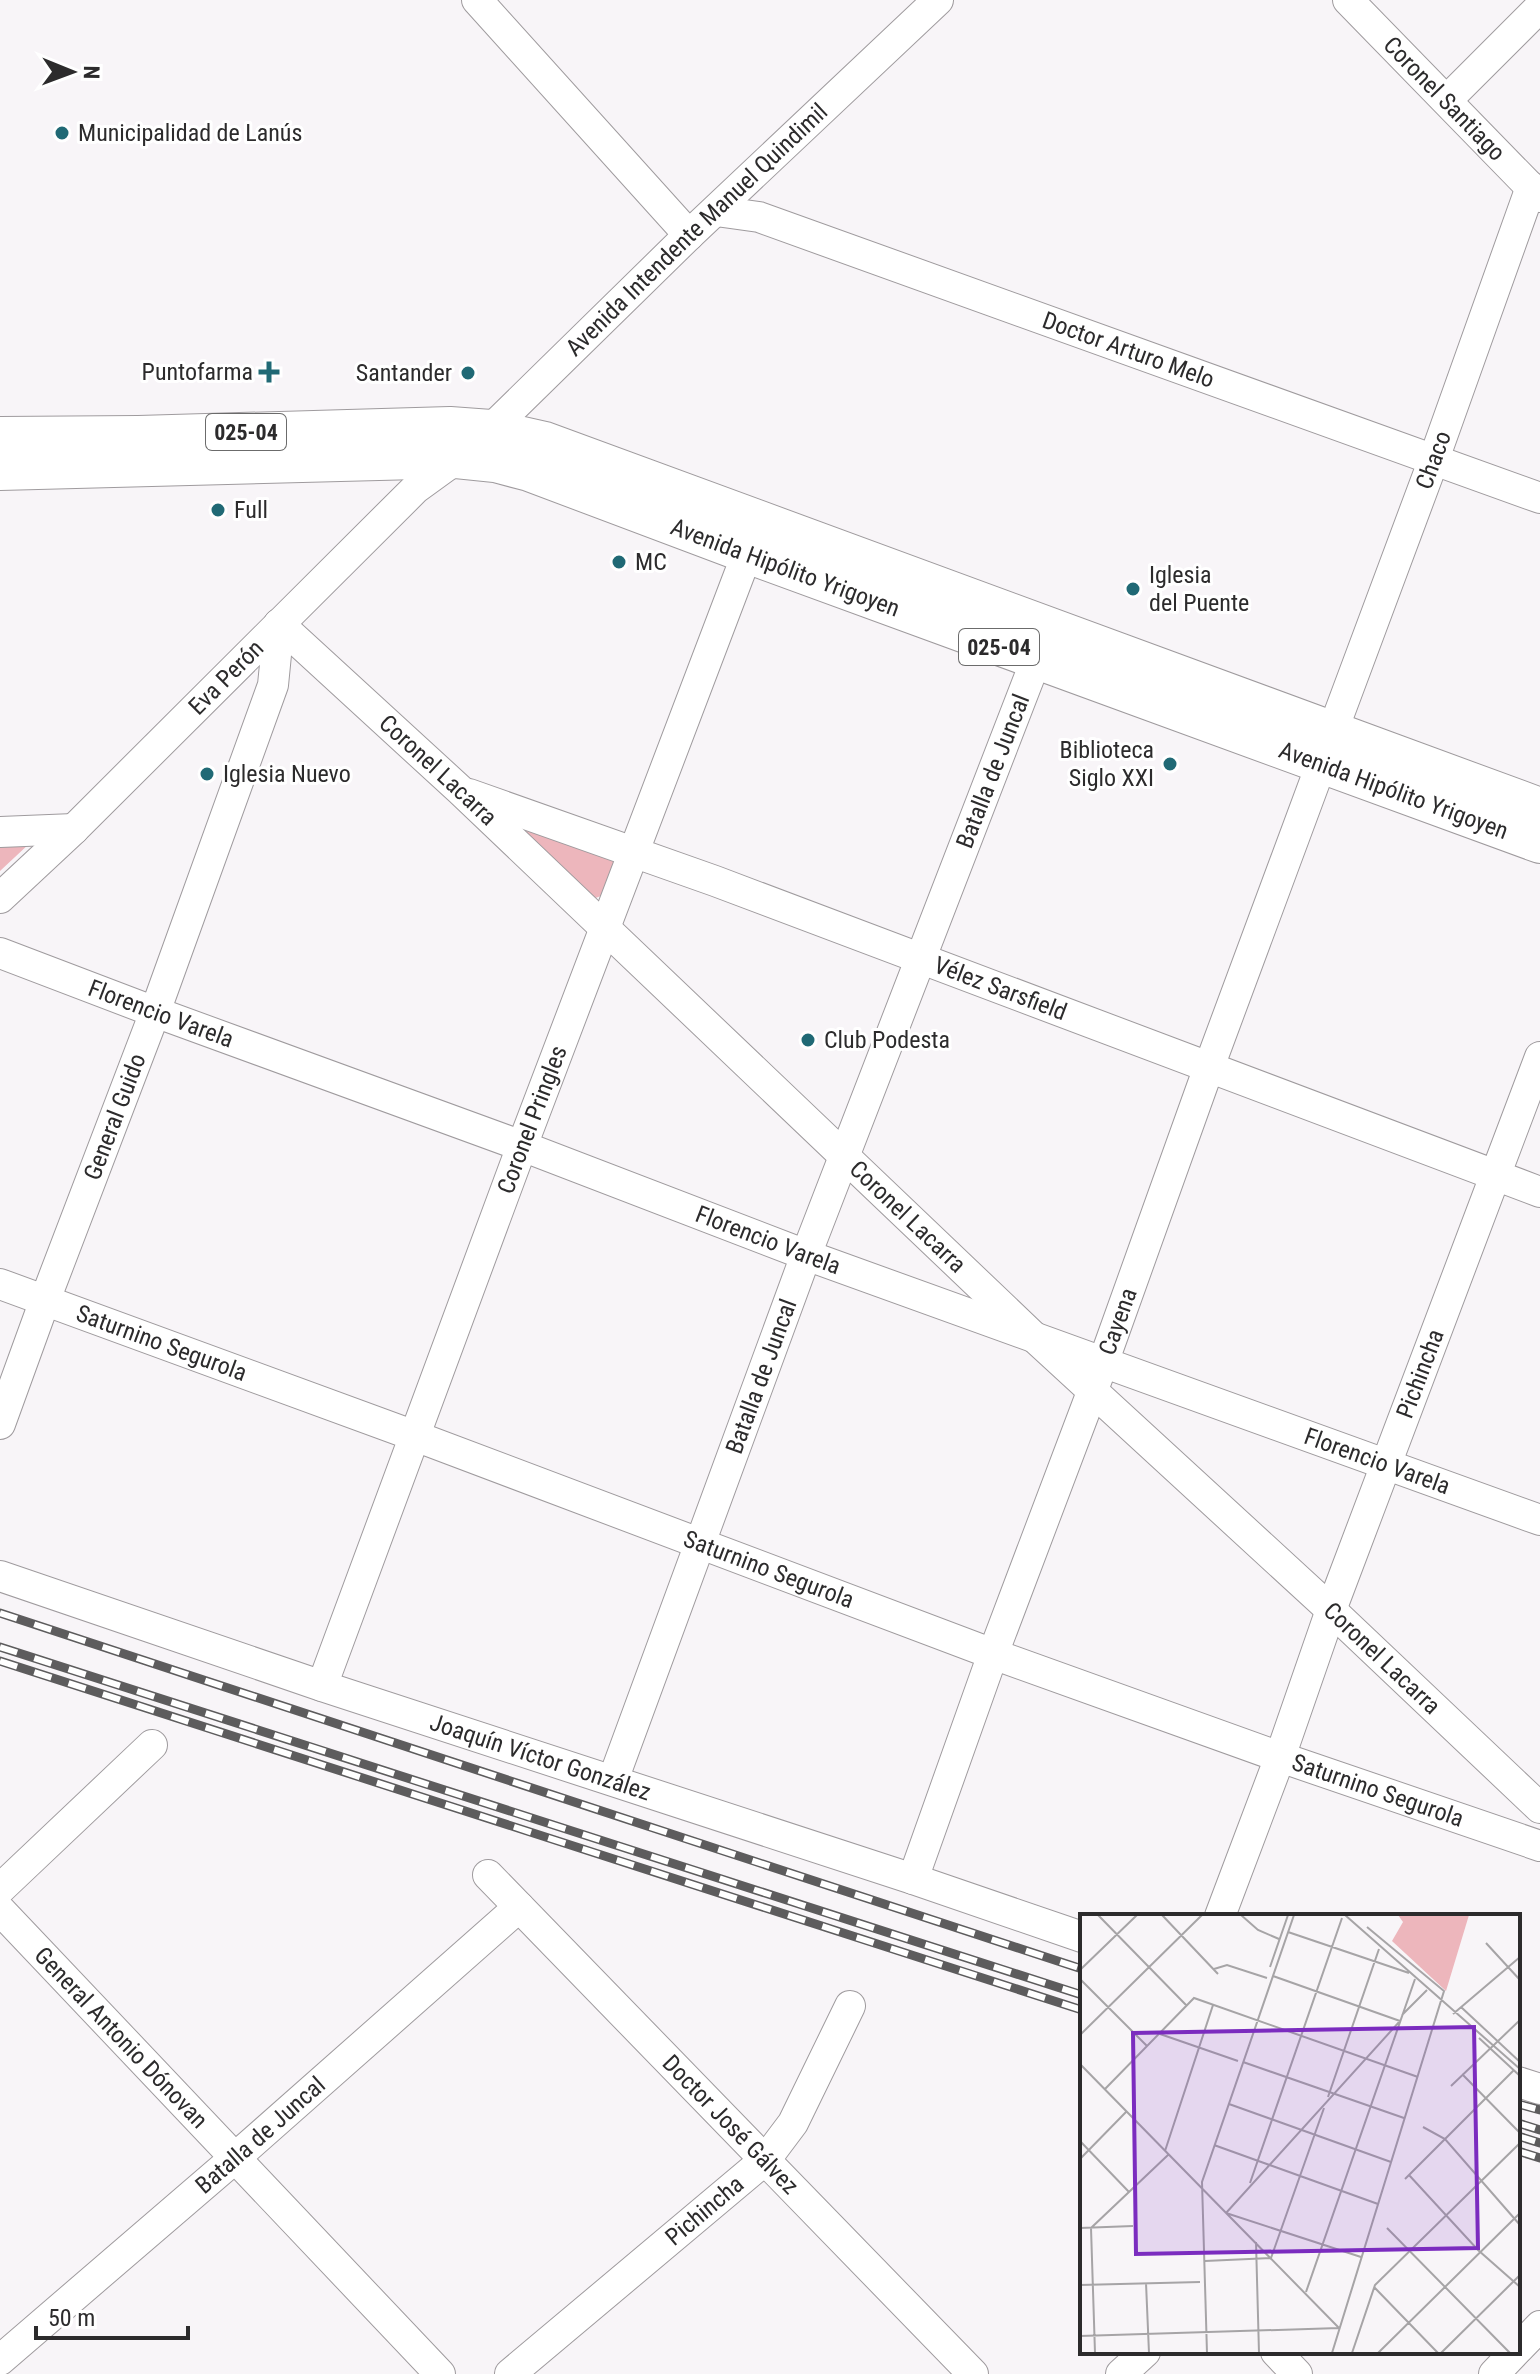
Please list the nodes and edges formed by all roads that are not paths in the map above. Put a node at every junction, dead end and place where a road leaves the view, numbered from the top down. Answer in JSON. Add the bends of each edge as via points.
{"nodes":[{"id":1,"x":477,"y":0,"type":"edge"},
{"id":2,"x":938,"y":0,"type":"edge"},
{"id":3,"x":1348,"y":0,"type":"edge"},
{"id":4,"x":1540,"y":7,"type":"edge"},
{"id":5,"x":1447,"y":100,"type":"junction"},
{"id":6,"x":1535,"y":192,"type":"edge"},
{"id":7,"x":716,"y":211,"type":"junction"},
{"id":8,"x":689,"y":235,"type":"junction"},
{"id":9,"x":491,"y":429,"type":"junction"},
{"id":10,"x":0,"y":436,"type":"edge"},
{"id":11,"x":456,"y":459,"type":"junction"},
{"id":12,"x":1434,"y":459,"type":"junction"},
{"id":13,"x":0,"y":471,"type":"edge"},
{"id":14,"x":1540,"y":498,"type":"edge"},
{"id":15,"x":747,"y":554,"type":"junction"},
{"id":16,"x":279,"y":624,"type":"junction"},
{"id":17,"x":1036,"y":660,"type":"junction"},
{"id":18,"x":1327,"y":747,"type":"junction"},
{"id":19,"x":460,"y":790,"type":"junction"},
{"id":20,"x":1540,"y":807,"type":"edge"},
{"id":21,"x":74,"y":829,"type":"junction"},
{"id":22,"x":0,"y":832,"type":"edge"},
{"id":23,"x":1540,"y":844,"type":"edge"},
{"id":24,"x":633,"y":852,"type":"junction"},
{"id":25,"x":0,"y":898,"type":"edge"},
{"id":26,"x":605,"y":929,"type":"junction"},
{"id":27,"x":0,"y":953,"type":"edge"},
{"id":28,"x":922,"y":958,"type":"junction"},
{"id":29,"x":155,"y":1012,"type":"junction"},
{"id":30,"x":1540,"y":1057,"type":"edge"},
{"id":31,"x":1209,"y":1067,"type":"junction"},
{"id":32,"x":522,"y":1146,"type":"junction"},
{"id":33,"x":844,"y":1155,"type":"junction"},
{"id":34,"x":1496,"y":1176,"type":"junction"},
{"id":35,"x":1540,"y":1192,"type":"edge"},
{"id":36,"x":806,"y":1255,"type":"junction"},
{"id":37,"x":0,"y":1284,"type":"edge"},
{"id":38,"x":45,"y":1300,"type":"junction"},
{"id":39,"x":1035,"y":1338,"type":"junction"},
{"id":40,"x":1098,"y":1377,"type":"junction"},
{"id":41,"x":0,"y":1424,"type":"edge"},
{"id":42,"x":415,"y":1436,"type":"junction"},
{"id":43,"x":1386,"y":1464,"type":"junction"},
{"id":44,"x":1540,"y":1520,"type":"edge"},
{"id":45,"x":699,"y":1543,"type":"junction"},
{"id":46,"x":0,"y":1576,"type":"edge"},
{"id":47,"x":1331,"y":1610,"type":"junction"},
{"id":48,"x":993,"y":1654,"type":"junction"},
{"id":49,"x":322,"y":1686,"type":"junction"},
{"id":50,"x":152,"y":1745,"type":"dead end"},
{"id":51,"x":1280,"y":1757,"type":"junction"},
{"id":52,"x":613,"y":1780,"type":"junction"},
{"id":53,"x":1540,"y":1808,"type":"edge"},
{"id":54,"x":1540,"y":1846,"type":"edge"},
{"id":55,"x":488,"y":1875,"type":"dead end"},
{"id":56,"x":913,"y":1879,"type":"junction"},
{"id":57,"x":0,"y":1889,"type":"edge"},
{"id":58,"x":519,"y":1907,"type":"junction"},
{"id":59,"x":0,"y":1910,"type":"edge"},
{"id":60,"x":1221,"y":1914,"type":"edge"},
{"id":61,"x":1080,"y":1936,"type":"edge"},
{"id":62,"x":850,"y":2006,"type":"dead end"},
{"id":63,"x":1520,"y":2083,"type":"edge"},
{"id":64,"x":1540,"y":2089,"type":"edge"},
{"id":65,"x":235,"y":2158,"type":"junction"},
{"id":66,"x":766,"y":2159,"type":"junction"},
{"id":67,"x":1540,"y":2326,"type":"edge"},
{"id":68,"x":1520,"y":2347,"type":"edge"},
{"id":69,"x":1143,"y":2354,"type":"edge"},
{"id":70,"x":1278,"y":2354,"type":"edge"},
{"id":71,"x":1513,"y":2354,"type":"edge"},
{"id":72,"x":0,"y":2360,"type":"edge"},
{"id":73,"x":440,"y":2374,"type":"edge"},
{"id":74,"x":510,"y":2374,"type":"edge"},
{"id":75,"x":973,"y":2374,"type":"edge"},
{"id":76,"x":1121,"y":2374,"type":"edge"},
{"id":77,"x":1297,"y":2374,"type":"edge"},
{"id":78,"x":1494,"y":2374,"type":"edge"}],
"edges":[{"from":1,"to":8,"type":"street"},
{"from":2,"to":7,"type":"street","name":"Avenida Intendente Manuel Quindimil"},
{"from":3,"to":5,"type":"street","name":"Coronel Santiago"},
{"from":4,"to":5,"type":"street"},
{"from":5,"to":6,"type":"street","name":"Coronel Santiago"},
{"from":6,"to":12,"type":"street","name":"Chaco"},
{"from":7,"to":8,"type":"street","name":"Avenida Intendente Manuel Quindimil"},
{"from":7,"to":12,"type":"street","name":"Doctor Arturo Melo","via":[[759,217]]},
{"from":8,"to":9,"type":"street","name":"Avenida Intendente Manuel Quindimil"},
{"from":9,"to":10,"type":"main road","name":"Avenida Hipólito Yrigoyen","number":"025-04"},
{"from":9,"to":11,"type":"street","name":"Avenida Intendente Manuel Quindimil"},
{"from":9,"to":18,"type":"main road","name":"Avenida Hipólito Yrigoyen","number":"025-04","via":[[545,441]]},
{"from":11,"to":13,"type":"main road","name":"Avenida Hipólito Yrigoyen","number":"025-04"},
{"from":11,"to":15,"type":"main road","name":"Avenida Hipólito Yrigoyen","number":"025-04","via":[[529,472]]},
{"from":11,"to":16,"type":"street","name":"Eva Perón","via":[[416,488]]},
{"from":12,"to":14,"type":"street","name":"Doctor Arturo Melo"},
{"from":12,"to":18,"type":"street","name":"Chaco"},
{"from":15,"to":17,"type":"main road","name":"Avenida Hipólito Yrigoyen","number":"025-04"},
{"from":15,"to":24,"type":"street","name":"Coronel Pringles"},
{"from":16,"to":19,"type":"street","name":"Coronel Lacarra"},
{"from":16,"to":21,"type":"street","name":"Eva Perón"},
{"from":16,"to":29,"type":"street","name":"General Guido","via":[[273,685]]},
{"from":17,"to":18,"type":"main road","name":"Avenida Hipólito Yrigoyen","number":"025-04"},
{"from":17,"to":28,"type":"street","name":"Batalla de Juncal"},
{"from":18,"to":20,"type":"main road","name":"Avenida Hipólito Yrigoyen","number":"025-04"},
{"from":18,"to":23,"type":"main road","name":"Avenida Hipólito Yrigoyen","number":"025-04"},
{"from":18,"to":31,"type":"street","name":"Cayena"},
{"from":19,"to":24,"type":"street","name":"Vélez Sarsfield"},
{"from":19,"to":26,"type":"street","name":"Coronel Lacarra"},
{"from":21,"to":22,"type":"street"},
{"from":21,"to":25,"type":"street","name":"Eva Perón"},
{"from":24,"to":26,"type":"street","name":"Coronel Pringles"},
{"from":24,"to":28,"type":"street","name":"Vélez Sarsfield"},
{"from":26,"to":32,"type":"street","name":"Coronel Pringles"},
{"from":26,"to":33,"type":"street","name":"Coronel Lacarra"},
{"from":27,"to":29,"type":"street","name":"Florencio Varela"},
{"from":28,"to":31,"type":"street","name":"Vélez Sarsfield"},
{"from":28,"to":33,"type":"street","name":"Batalla de Juncal"},
{"from":29,"to":32,"type":"street","name":"Florencio Varela"},
{"from":29,"to":38,"type":"street","name":"General Guido"},
{"from":30,"to":34,"type":"street","name":"Pichincha"},
{"from":31,"to":34,"type":"street","name":"Vélez Sarsfield"},
{"from":31,"to":40,"type":"street","name":"Cayena"},
{"from":32,"to":36,"type":"street","name":"Florencio Varela"},
{"from":32,"to":42,"type":"street","name":"Coronel Pringles"},
{"from":33,"to":36,"type":"street","name":"Batalla de Juncal"},
{"from":33,"to":39,"type":"street","name":"Coronel Lacarra"},
{"from":34,"to":35,"type":"street","name":"Vélez Sarsfield"},
{"from":34,"to":43,"type":"street","name":"Pichincha"},
{"from":36,"to":39,"type":"street","name":"Florencio Varela"},
{"from":36,"to":45,"type":"street","name":"Batalla de Juncal"},
{"from":37,"to":38,"type":"street","name":"Saturnino Segurola"},
{"from":38,"to":41,"type":"street","name":"General Guido"},
{"from":38,"to":42,"type":"street","name":"Saturnino Segurola"},
{"from":39,"to":40,"type":"street","name":"Florencio Varela"},
{"from":40,"to":43,"type":"street","name":"Florencio Varela"},
{"from":40,"to":47,"type":"street","name":"Coronel Lacarra"},
{"from":40,"to":48,"type":"street","name":"Cayena"},
{"from":42,"to":45,"type":"street","name":"Saturnino Segurola"},
{"from":42,"to":49,"type":"street","name":"Coronel Pringles"},
{"from":43,"to":44,"type":"street","name":"Florencio Varela"},
{"from":43,"to":47,"type":"street","name":"Pichincha"},
{"from":45,"to":48,"type":"street","name":"Saturnino Segurola"},
{"from":45,"to":52,"type":"street","name":"Batalla de Juncal"},
{"from":46,"to":49,"type":"street","name":"Joaquín Víctor González"},
{"from":47,"to":51,"type":"street","name":"Pichincha"},
{"from":47,"to":53,"type":"street","name":"Coronel Lacarra"},
{"from":48,"to":51,"type":"street","name":"Saturnino Segurola"},
{"from":48,"to":56,"type":"street","name":"Cayena"},
{"from":49,"to":52,"type":"street","name":"Joaquín Víctor González"},
{"from":50,"to":57,"type":"street"},
{"from":51,"to":54,"type":"street","name":"Saturnino Segurola"},
{"from":51,"to":60,"type":"street","name":"Pichincha"},
{"from":52,"to":56,"type":"street","name":"Joaquín Víctor González"},
{"from":55,"to":58,"type":"street","name":"Doctor José Gálvez"},
{"from":56,"to":61,"type":"street","name":"Joaquín Víctor González"},
{"from":58,"to":65,"type":"street","name":"Batalla de Juncal"},
{"from":58,"to":66,"type":"street","name":"Doctor José Gálvez"},
{"from":59,"to":65,"type":"street","name":"General Antonio Dónovan"},
{"from":62,"to":66,"type":"street","name":"Pichincha","via":[[793,2123]]},
{"from":63,"to":64,"type":"street"},
{"from":65,"to":72,"type":"street","name":"Batalla de Juncal"},
{"from":65,"to":73,"type":"street","name":"General Antonio Dónovan"},
{"from":66,"to":74,"type":"street","name":"Pichincha"},
{"from":66,"to":75,"type":"street","name":"Doctor José Gálvez"},
{"from":67,"to":68,"type":"street"},
{"from":69,"to":76,"type":"street"},
{"from":70,"to":77,"type":"street"},
{"from":71,"to":78,"type":"street"}]}
